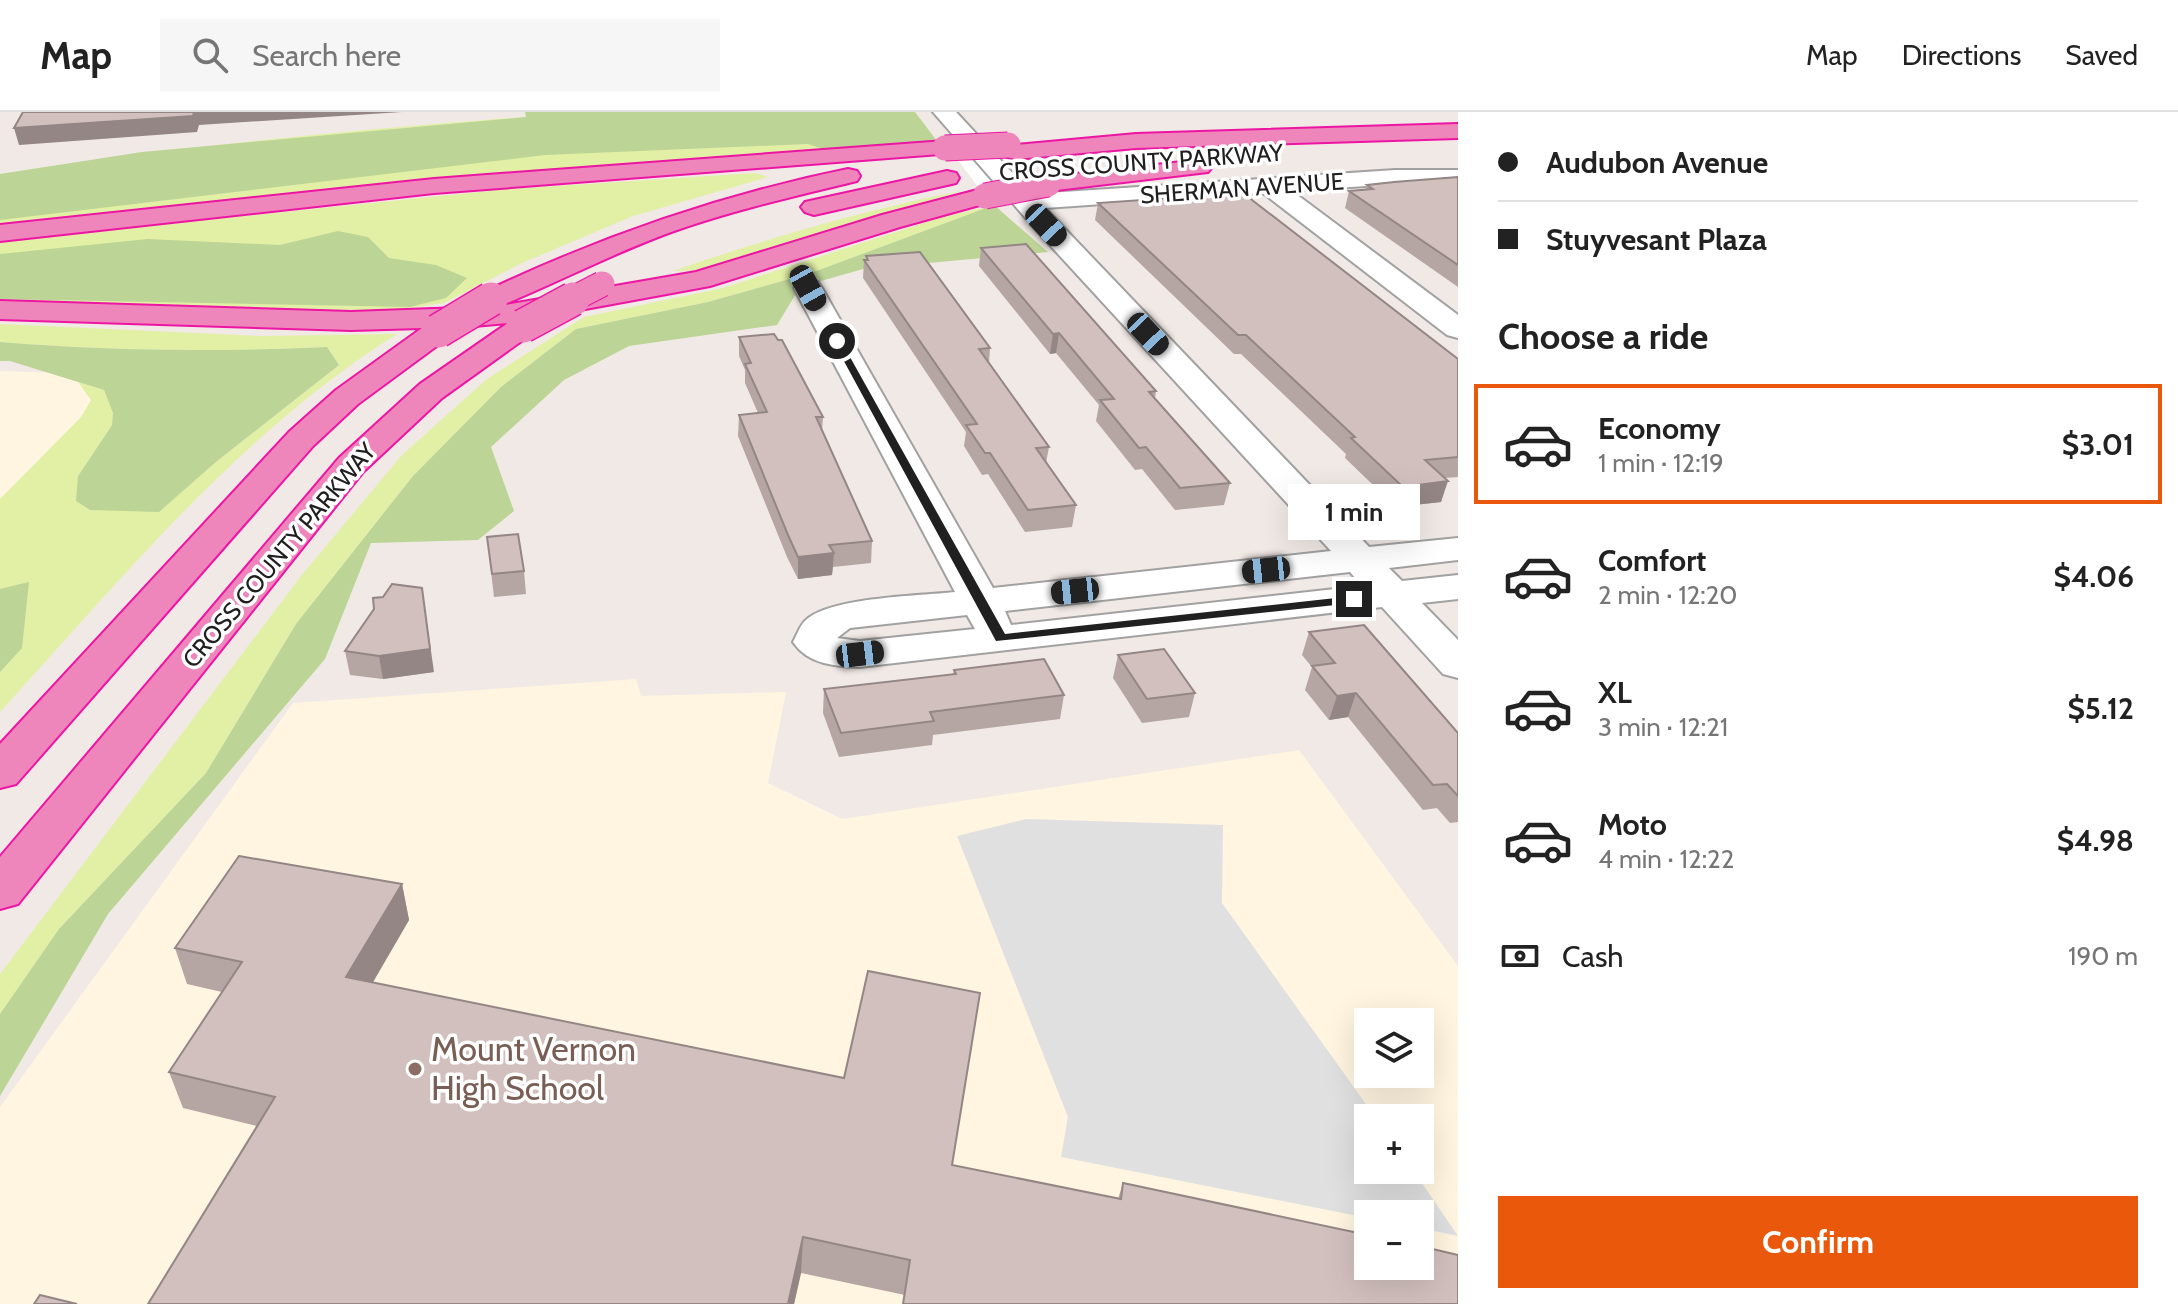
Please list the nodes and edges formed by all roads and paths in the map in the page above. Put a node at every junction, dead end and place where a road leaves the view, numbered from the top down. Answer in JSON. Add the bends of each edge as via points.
{"nodes":[{"id":1,"x":944,"y":112,"type":"edge"},
{"id":2,"x":1458,"y":131,"type":"edge"},
{"id":3,"x":1458,"y":149,"type":"edge"},
{"id":4,"x":1388,"y":151,"type":"junction"},
{"id":5,"x":1297,"y":159,"type":"dead end"},
{"id":6,"x":964,"y":169,"type":"junction"},
{"id":7,"x":1025,"y":170,"type":"junction"},
{"id":8,"x":1268,"y":174,"type":"junction"},
{"id":9,"x":1458,"y":177,"type":"edge"},
{"id":10,"x":748,"y":225,"type":"dead end"},
{"id":11,"x":0,"y":233,"type":"edge"},
{"id":12,"x":637,"y":267,"type":"dead end"},
{"id":13,"x":808,"y":288,"type":"dead end"},
{"id":14,"x":0,"y":310,"type":"edge"},
{"id":15,"x":1458,"y":329,"type":"edge"},
{"id":16,"x":1458,"y":549,"type":"edge"},
{"id":17,"x":1361,"y":560,"type":"junction"},
{"id":18,"x":1458,"y":587,"type":"edge"},
{"id":19,"x":1393,"y":594,"type":"junction"},
{"id":20,"x":980,"y":602,"type":"junction"},
{"id":21,"x":1001,"y":638,"type":"junction"},
{"id":22,"x":1458,"y":665,"type":"edge"},
{"id":23,"x":0,"y":773,"type":"edge"},
{"id":24,"x":0,"y":891,"type":"edge"}],
"edges":[{"from":1,"to":7,"type":"street"},
{"from":2,"to":7,"type":"highway","name":"CROSS COUNTY PARKWAY","via":[[1136,141]]},
{"from":3,"to":4,"type":"highway","name":"CROSS COUNTY PARKWAY"},
{"from":4,"to":5,"type":"highway"},
{"from":4,"to":7,"type":"highway","name":"CROSS COUNTY PARKWAY","via":[[1190,155]]},
{"from":6,"to":7,"type":"highway","bridge":true},
{"from":6,"to":7,"type":"highway","name":"CROSS COUNTY PARKWAY"},
{"from":6,"to":10,"type":"highway","name":"CROSS COUNTY PARKWAY"},
{"from":6,"to":11,"type":"highway","via":[[434,186]]},
{"from":6,"to":14,"type":"highway","via":[[891,221],[685,283],[493,316],[337,321]]},
{"from":6,"to":23,"type":"highway","name":"CROSS COUNTY PARKWAY","bridge":true,"via":[[841,177],[720,208],[607,247],[492,299],[438,331],[347,397],[301,439]]},
{"from":7,"to":8,"type":"street","name":"SHERMAN AVENUE"},
{"from":7,"to":17,"type":"street"},
{"from":8,"to":9,"type":"street","name":"SHERMAN AVENUE"},
{"from":8,"to":15,"type":"street"},
{"from":12,"to":24,"type":"highway","name":"CROSS COUNTY PARKWAY","bridge":true,"via":[[523,326],[431,391],[351,465]]},
{"from":13,"to":20,"type":"street"},
{"from":16,"to":17,"type":"street"},
{"from":17,"to":19,"type":"street"},
{"from":17,"to":20,"type":"street"},
{"from":18,"to":19,"type":"street"},
{"from":19,"to":21,"type":"street"},
{"from":19,"to":22,"type":"street"},
{"from":20,"to":21,"type":"street"},
{"from":20,"to":21,"type":"street","via":[[840,617],[820,629],[814,642],[833,653],[860,654]]}]}
